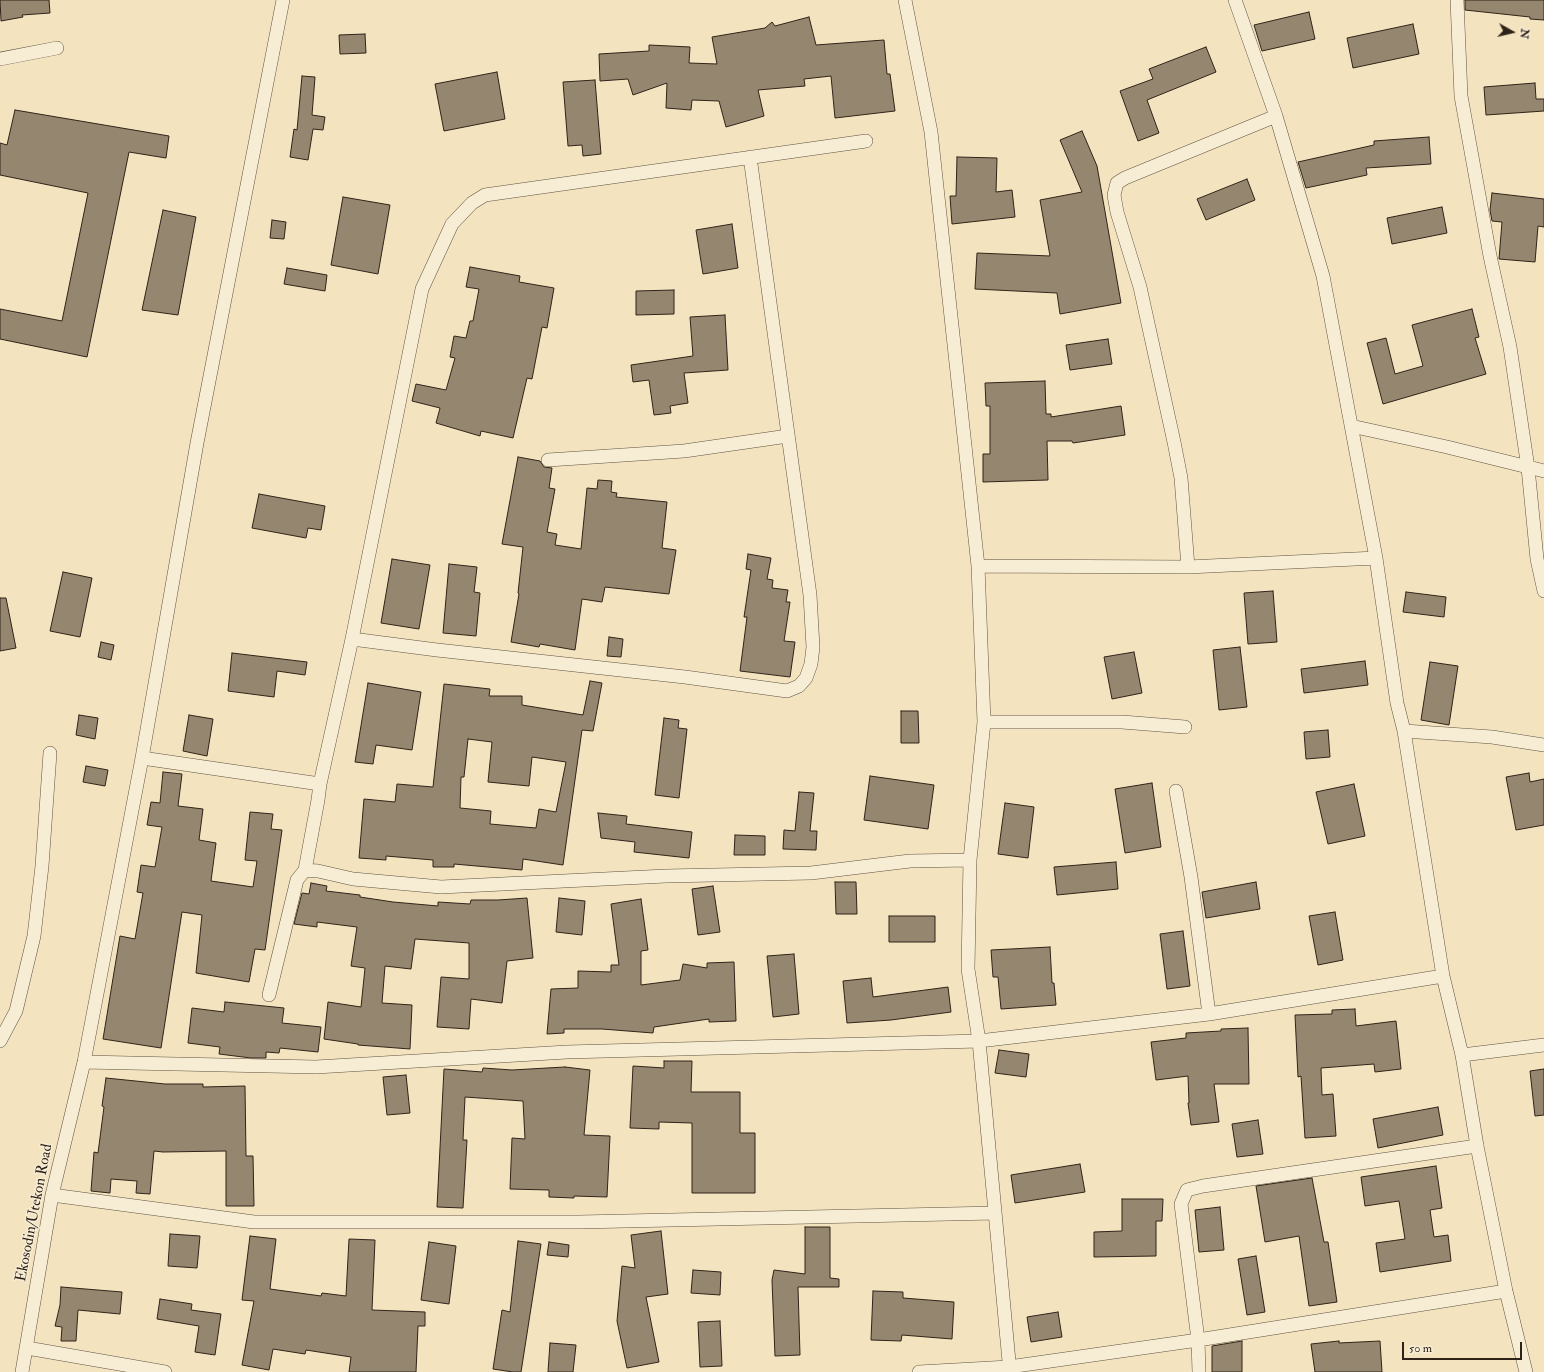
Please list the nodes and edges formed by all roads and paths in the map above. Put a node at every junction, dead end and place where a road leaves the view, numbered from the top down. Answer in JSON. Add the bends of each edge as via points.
{"nodes":[{"id":1,"x":283,"y":0,"type":"edge"},
{"id":2,"x":905,"y":0,"type":"edge"},
{"id":3,"x":1235,"y":0,"type":"edge"},
{"id":4,"x":1457,"y":0,"type":"edge"},
{"id":5,"x":57,"y":48,"type":"dead end"},
{"id":6,"x":0,"y":59,"type":"edge"},
{"id":7,"x":1276,"y":116,"type":"junction"},
{"id":8,"x":866,"y":141,"type":"dead end"},
{"id":9,"x":750,"y":157,"type":"junction"},
{"id":10,"x":1351,"y":426,"type":"junction"},
{"id":11,"x":788,"y":436,"type":"junction"},
{"id":12,"x":548,"y":460,"type":"dead end"},
{"id":13,"x":1528,"y":468,"type":"junction"},
{"id":14,"x":1544,"y":471,"type":"edge"},
{"id":15,"x":1376,"y":558,"type":"junction"},
{"id":16,"x":978,"y":566,"type":"junction"},
{"id":17,"x":1188,"y":567,"type":"junction"},
{"id":18,"x":1544,"y":591,"type":"edge"},
{"id":19,"x":352,"y":639,"type":"junction"},
{"id":20,"x":984,"y":722,"type":"junction"},
{"id":21,"x":1185,"y":727,"type":"dead end"},
{"id":22,"x":1404,"y":731,"type":"junction"},
{"id":23,"x":1544,"y":745,"type":"edge"},
{"id":24,"x":50,"y":753,"type":"dead end"},
{"id":25,"x":142,"y":758,"type":"junction"},
{"id":26,"x":320,"y":784,"type":"junction"},
{"id":27,"x":1176,"y":791,"type":"dead end"},
{"id":28,"x":970,"y":860,"type":"junction"},
{"id":29,"x":305,"y":870,"type":"junction"},
{"id":30,"x":1443,"y":976,"type":"junction"},
{"id":31,"x":269,"y":995,"type":"dead end"},
{"id":32,"x":1209,"y":1014,"type":"junction"},
{"id":33,"x":0,"y":1041,"type":"edge"},
{"id":34,"x":979,"y":1041,"type":"junction"},
{"id":35,"x":1544,"y":1045,"type":"edge"},
{"id":36,"x":1462,"y":1055,"type":"junction"},
{"id":37,"x":84,"y":1062,"type":"junction"},
{"id":38,"x":1477,"y":1146,"type":"junction"},
{"id":39,"x":52,"y":1195,"type":"junction"},
{"id":40,"x":995,"y":1213,"type":"junction"},
{"id":41,"x":1506,"y":1291,"type":"junction"},
{"id":42,"x":1198,"y":1340,"type":"junction"},
{"id":43,"x":27,"y":1348,"type":"junction"},
{"id":44,"x":1010,"y":1370,"type":"edge"},
{"id":45,"x":22,"y":1372,"type":"edge"},
{"id":46,"x":165,"y":1372,"type":"edge"},
{"id":47,"x":920,"y":1372,"type":"edge"},
{"id":48,"x":1199,"y":1372,"type":"edge"},
{"id":49,"x":1526,"y":1372,"type":"edge"}],
"edges":[{"from":1,"to":25,"type":"street","name":"Ekosodin/Utekon Road","via":[[197,443]]},
{"from":2,"to":16,"type":"street","via":[[931,132]]},
{"from":3,"to":7,"type":"street"},
{"from":4,"to":13,"type":"street","via":[[1461,96],[1490,256],[1510,347]]},
{"from":5,"to":6,"type":"street"},
{"from":7,"to":10,"type":"street","via":[[1323,276]]},
{"from":7,"to":17,"type":"street","via":[[1125,178],[1117,183],[1114,195],[1140,288],[1174,442],[1181,478]]},
{"from":8,"to":9,"type":"street"},
{"from":9,"to":11,"type":"street"},
{"from":9,"to":19,"type":"street","via":[[485,195],[472,203],[452,224],[422,289]]},
{"from":10,"to":13,"type":"street"},
{"from":10,"to":15,"type":"street"},
{"from":11,"to":12,"type":"street","via":[[684,451]]},
{"from":11,"to":19,"type":"street","via":[[810,595],[813,647],[806,678],[799,686],[787,691]]},
{"from":13,"to":14,"type":"street"},
{"from":13,"to":18,"type":"street","via":[[1537,559]]},
{"from":15,"to":17,"type":"street"},
{"from":15,"to":22,"type":"street","via":[[1397,703]]},
{"from":16,"to":17,"type":"street"},
{"from":16,"to":20,"type":"street"},
{"from":19,"to":26,"type":"street"},
{"from":20,"to":21,"type":"street","via":[[1122,722]]},
{"from":20,"to":28,"type":"street"},
{"from":22,"to":23,"type":"street","via":[[1492,737]]},
{"from":22,"to":30,"type":"street"},
{"from":24,"to":33,"type":"street","via":[[34,936],[16,1011]]},
{"from":25,"to":26,"type":"street"},
{"from":25,"to":37,"type":"street","name":"Ekosodin/Utekon Road"},
{"from":26,"to":29,"type":"street"},
{"from":27,"to":32,"type":"street","via":[[1191,877]]},
{"from":28,"to":29,"type":"street","via":[[910,861],[811,874],[666,876],[441,887],[353,879]]},
{"from":28,"to":34,"type":"street","via":[[968,969]]},
{"from":29,"to":31,"type":"street","via":[[297,880]]},
{"from":30,"to":32,"type":"street"},
{"from":30,"to":36,"type":"street"},
{"from":32,"to":34,"type":"street"},
{"from":34,"to":37,"type":"street","via":[[567,1052],[316,1067]]},
{"from":34,"to":40,"type":"street"},
{"from":35,"to":36,"type":"street"},
{"from":36,"to":38,"type":"street"},
{"from":37,"to":39,"type":"street","name":"Ekosodin/Utekon Road"},
{"from":38,"to":41,"type":"street"},
{"from":38,"to":42,"type":"street","via":[[1187,1190],[1181,1204]]},
{"from":39,"to":40,"type":"street","via":[[254,1222],[571,1222]]},
{"from":39,"to":43,"type":"street","name":"Ekosodin/Utekon Road"},
{"from":40,"to":44,"type":"street"},
{"from":41,"to":42,"type":"street"},
{"from":41,"to":49,"type":"street"},
{"from":42,"to":44,"type":"street"},
{"from":42,"to":48,"type":"street"},
{"from":43,"to":45,"type":"street","name":"Ekosodin/Utekon Road"},
{"from":43,"to":46,"type":"street"},
{"from":44,"to":47,"type":"street"}]}
